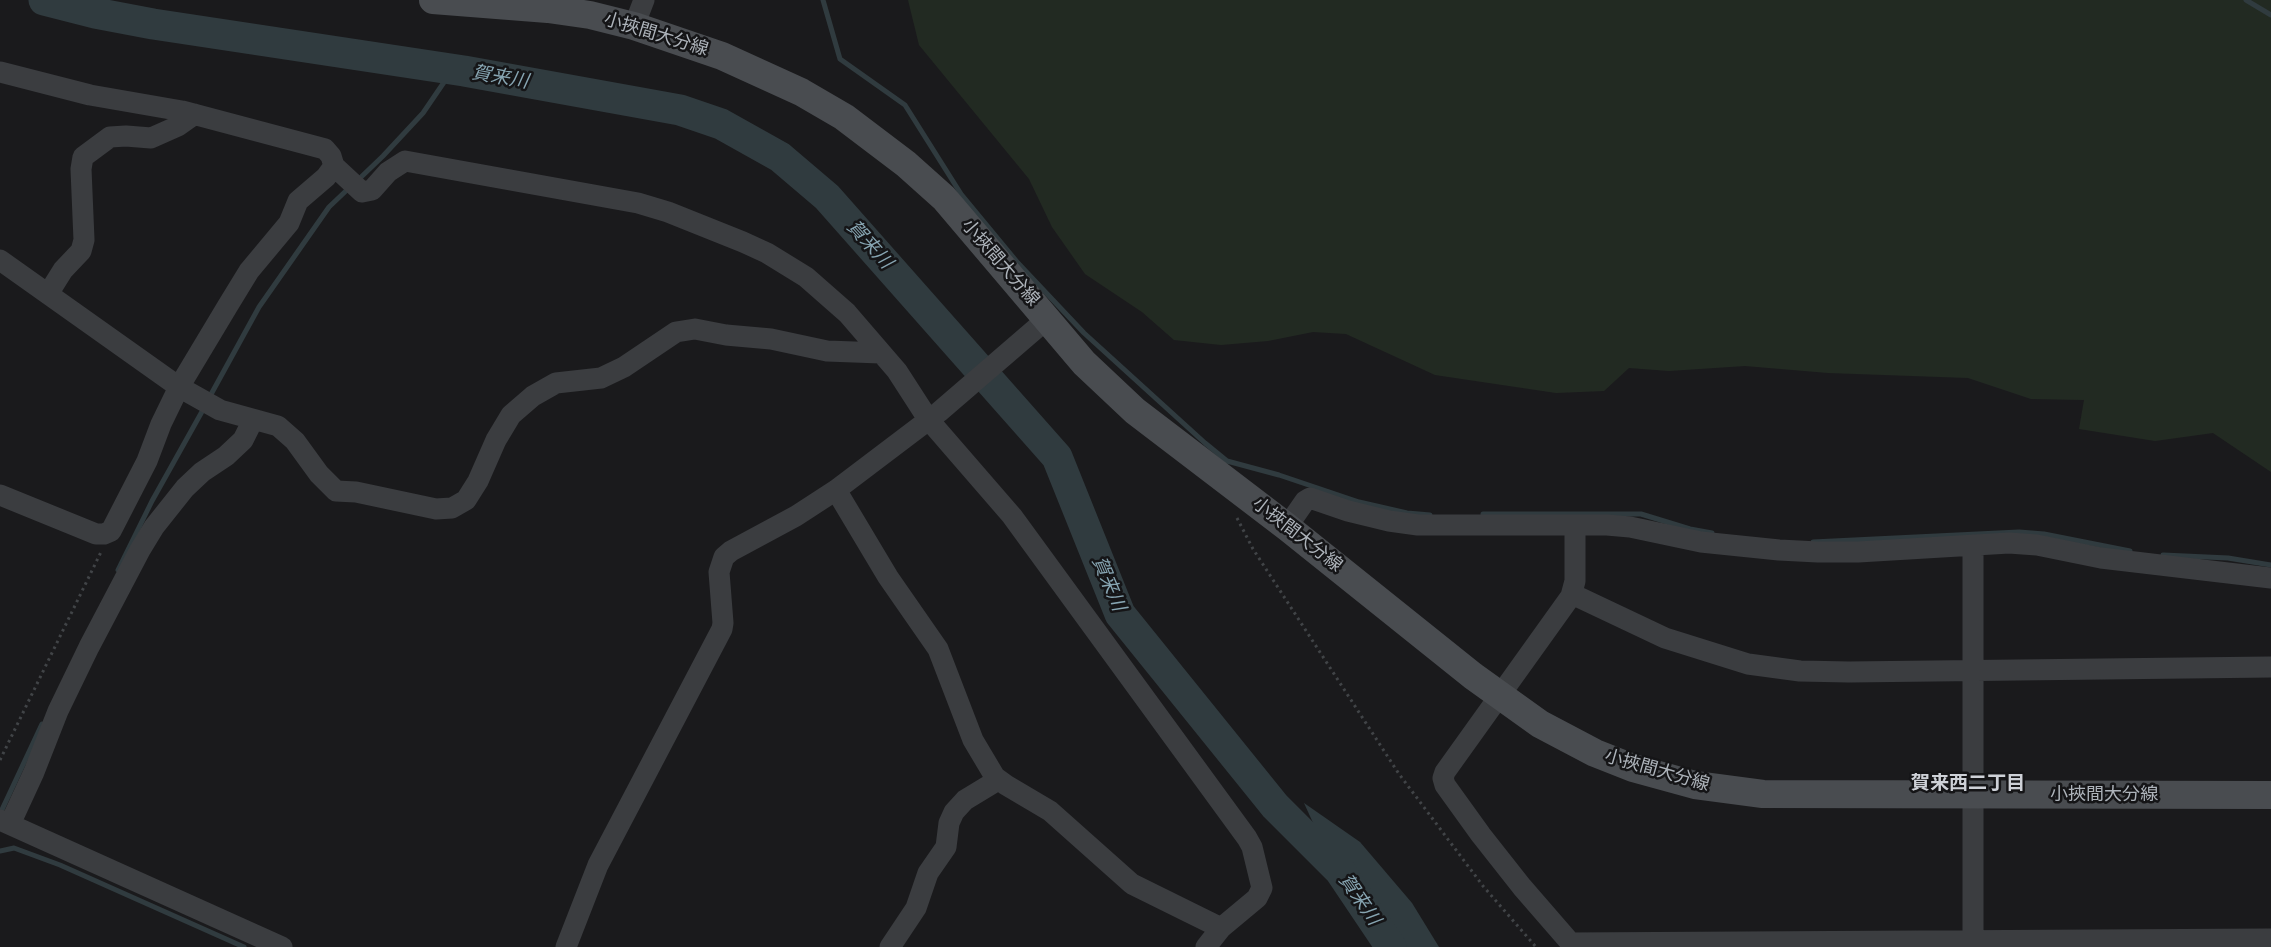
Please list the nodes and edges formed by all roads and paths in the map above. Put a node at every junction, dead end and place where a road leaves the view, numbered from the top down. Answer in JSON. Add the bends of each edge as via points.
{"nodes":[{"id":1,"x":433,"y":0,"type":"edge"},
{"id":2,"x":644,"y":0,"type":"edge"},
{"id":3,"x":634,"y":26,"type":"junction"},
{"id":4,"x":0,"y":72,"type":"edge"},
{"id":5,"x":195,"y":114,"type":"junction"},
{"id":6,"x":334,"y":166,"type":"junction"},
{"id":7,"x":0,"y":260,"type":"edge"},
{"id":8,"x":48,"y":294,"type":"junction"},
{"id":9,"x":1040,"y":327,"type":"junction"},
{"id":10,"x":881,"y":353,"type":"junction"},
{"id":11,"x":179,"y":387,"type":"junction"},
{"id":12,"x":934,"y":415,"type":"junction"},
{"id":13,"x":253,"y":420,"type":"junction"},
{"id":14,"x":836,"y":490,"type":"junction"},
{"id":15,"x":0,"y":495,"type":"edge"},
{"id":16,"x":1236,"y":516,"type":"dead end"},
{"id":17,"x":1575,"y":525,"type":"junction"},
{"id":18,"x":1287,"y":527,"type":"junction"},
{"id":19,"x":111,"y":531,"type":"junction"},
{"id":20,"x":1973,"y":545,"type":"junction"},
{"id":21,"x":2271,"y":578,"type":"edge"},
{"id":22,"x":1572,"y":594,"type":"junction"},
{"id":23,"x":2271,"y":667,"type":"edge"},
{"id":24,"x":1973,"y":671,"type":"junction"},
{"id":25,"x":1500,"y":696,"type":"junction"},
{"id":26,"x":0,"y":760,"type":"edge"},
{"id":27,"x":998,"y":780,"type":"junction"},
{"id":28,"x":2271,"y":795,"type":"edge"},
{"id":29,"x":1973,"y":796,"type":"junction"},
{"id":30,"x":5,"y":822,"type":"edge"},
{"id":31,"x":1221,"y":928,"type":"junction"},
{"id":32,"x":2271,"y":940,"type":"edge"},
{"id":33,"x":1880,"y":944,"type":"edge"},
{"id":34,"x":1973,"y":944,"type":"edge"},
{"id":35,"x":1572,"y":945,"type":"edge"},
{"id":36,"x":282,"y":947,"type":"edge"},
{"id":37,"x":566,"y":947,"type":"edge"},
{"id":38,"x":890,"y":947,"type":"edge"},
{"id":39,"x":1206,"y":947,"type":"edge"},
{"id":40,"x":1536,"y":947,"type":"edge"}],
"edges":[{"from":1,"to":3,"type":"main road","name":"小挾間大分線","via":[[548,9]]},
{"from":2,"to":3,"type":"street"},
{"from":3,"to":9,"type":"main road","name":"小挾間大分線","via":[[706,50],[768,76],[823,104],[862,129],[944,198]]},
{"from":4,"to":5,"type":"street","via":[[90,95]]},
{"from":5,"to":6,"type":"street","via":[[325,148]]},
{"from":5,"to":8,"type":"street","via":[[151,138],[110,137],[83,157],[84,240]]},
{"from":6,"to":10,"type":"street","via":[[362,192],[368,193],[388,172],[405,161],[638,203],[668,212],[767,253],[806,277],[847,312]]},
{"from":6,"to":11,"type":"street","via":[[298,201],[289,223],[249,271]]},
{"from":7,"to":8,"type":"street"},
{"from":8,"to":11,"type":"street"},
{"from":9,"to":12,"type":"street"},
{"from":9,"to":18,"type":"main road","name":"小挾間大分線","via":[[1135,411]]},
{"from":10,"to":12,"type":"street"},
{"from":10,"to":13,"type":"street","via":[[827,350],[700,329],[676,332],[624,367],[601,378],[556,383],[533,396],[511,415],[466,500],[452,508],[436,509],[356,492],[336,491],[295,441],[278,426]]},
{"from":11,"to":13,"type":"street","via":[[220,410]]},
{"from":11,"to":19,"type":"street","via":[[147,461]]},
{"from":12,"to":14,"type":"street"},
{"from":12,"to":31,"type":"street","via":[[1012,516],[1252,846],[1262,888],[1257,898]]},
{"from":13,"to":30,"type":"street","via":[[243,440],[185,488],[154,527],[89,647],[58,711],[34,772]]},
{"from":14,"to":27,"type":"street","via":[[888,577],[938,649],[973,740]]},
{"from":14,"to":37,"type":"street","via":[[724,556],[719,572],[722,629],[598,865]]},
{"from":15,"to":19,"type":"street","via":[[96,534]]},
{"from":16,"to":40,"type":"path","via":[[1253,548],[1399,774],[1483,886]]},
{"from":17,"to":18,"type":"street","via":[[1418,525],[1348,511],[1310,498]]},
{"from":17,"to":20,"type":"street","via":[[1630,527],[1701,542],[1779,550],[1858,552]]},
{"from":17,"to":22,"type":"street"},
{"from":18,"to":25,"type":"main road","name":"小挾間大分線"},
{"from":19,"to":26,"type":"path"},
{"from":20,"to":21,"type":"street","via":[[2037,545],[2101,558]]},
{"from":20,"to":24,"type":"street"},
{"from":22,"to":24,"type":"street","via":[[1665,638],[1748,664],[1810,671]]},
{"from":22,"to":25,"type":"street"},
{"from":23,"to":24,"type":"street"},
{"from":24,"to":29,"type":"street"},
{"from":25,"to":29,"type":"main road","name":"小挾間大分線","via":[[1557,734],[1594,753],[1633,768],[1695,785],[1785,795]]},
{"from":25,"to":35,"type":"street","via":[[1445,772],[1444,782],[1505,865]]},
{"from":27,"to":31,"type":"street","via":[[1050,811],[1132,884]]},
{"from":27,"to":38,"type":"street","via":[[965,800],[954,812],[949,822],[946,847],[928,873],[916,908]]},
{"from":28,"to":29,"type":"main road","name":"小挾間大分線"},
{"from":29,"to":34,"type":"street"},
{"from":30,"to":36,"type":"street"},
{"from":31,"to":39,"type":"street"},
{"from":32,"to":34,"type":"street"},
{"from":33,"to":34,"type":"street"},
{"from":33,"to":35,"type":"street"}]}
